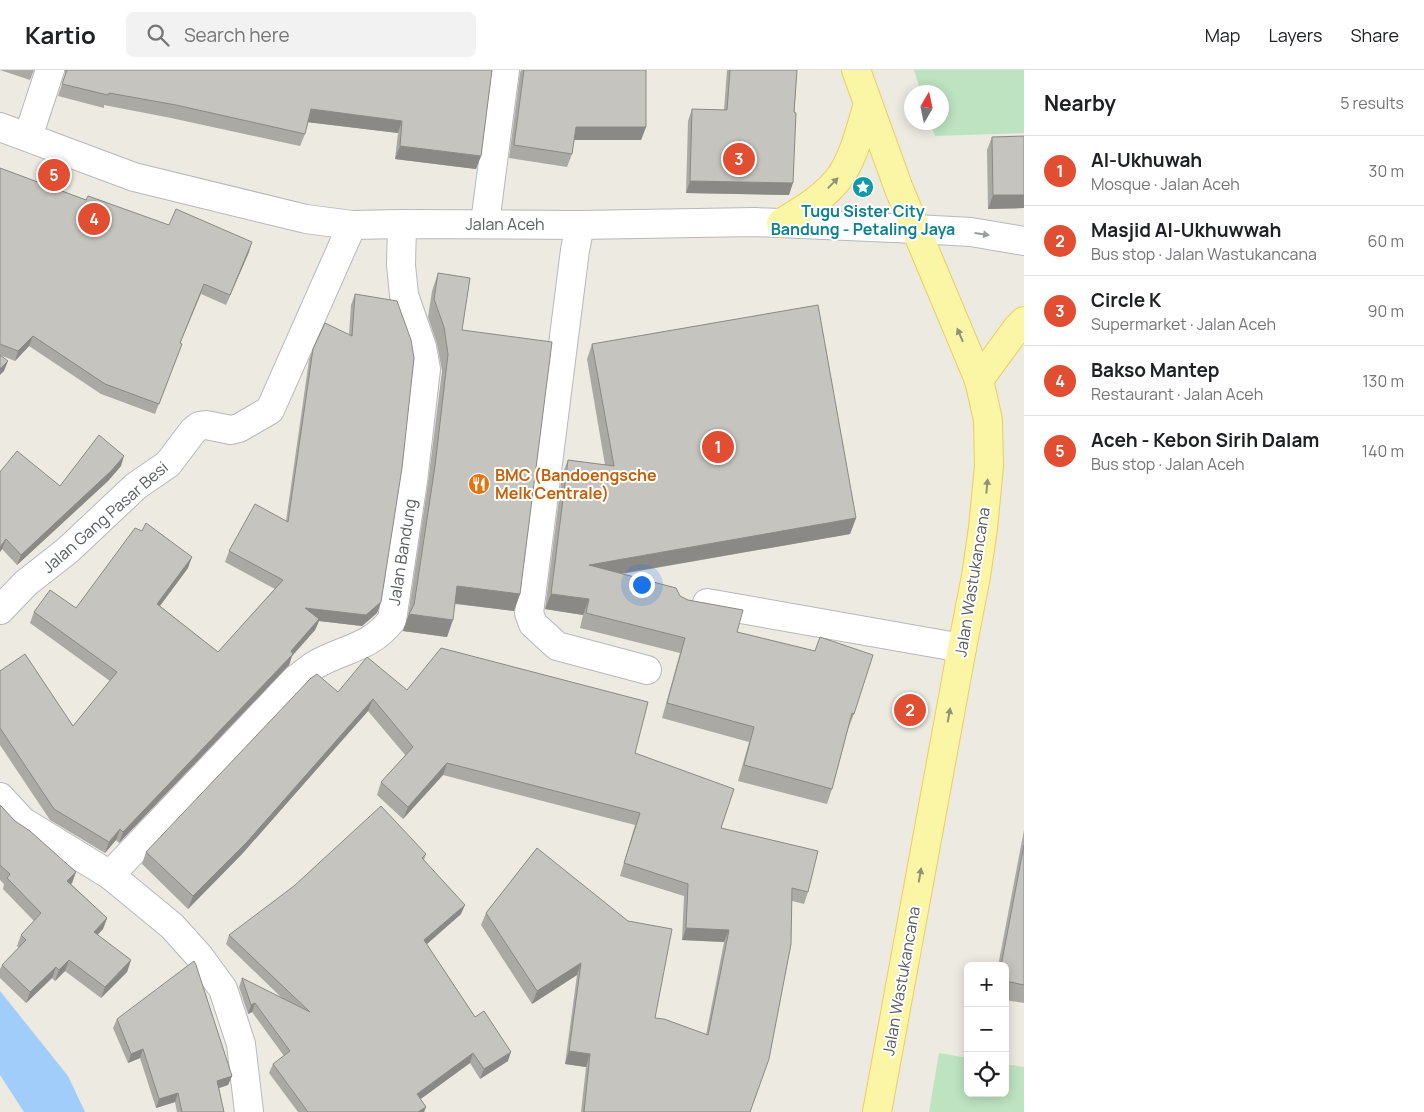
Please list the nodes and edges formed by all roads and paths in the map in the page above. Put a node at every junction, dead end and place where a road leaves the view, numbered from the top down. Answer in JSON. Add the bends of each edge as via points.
{"nodes":[{"id":1,"x":50,"y":70,"type":"edge"},
{"id":2,"x":506,"y":70,"type":"edge"},
{"id":3,"x":856,"y":70,"type":"edge"},
{"id":4,"x":868,"y":104,"type":"junction"},
{"id":5,"x":0,"y":126,"type":"edge"},
{"id":6,"x":28,"y":137,"type":"junction"},
{"id":7,"x":781,"y":223,"type":"junction"},
{"id":8,"x":402,"y":224,"type":"junction"},
{"id":9,"x":485,"y":224,"type":"junction"},
{"id":10,"x":352,"y":225,"type":"junction"},
{"id":11,"x":580,"y":225,"type":"junction"},
{"id":12,"x":916,"y":229,"type":"junction"},
{"id":13,"x":1024,"y":241,"type":"edge"},
{"id":14,"x":1024,"y":321,"type":"edge"},
{"id":15,"x":979,"y":380,"type":"junction"},
{"id":16,"x":685,"y":600,"type":"edge"},
{"id":17,"x":0,"y":610,"type":"edge"},
{"id":18,"x":962,"y":648,"type":"junction"},
{"id":19,"x":647,"y":670,"type":"dead end"},
{"id":20,"x":0,"y":797,"type":"edge"},
{"id":21,"x":110,"y":875,"type":"junction"},
{"id":22,"x":249,"y":1112,"type":"edge"},
{"id":23,"x":877,"y":1112,"type":"edge"}],
"edges":[{"from":1,"to":6,"type":"street"},
{"from":2,"to":9,"type":"street"},
{"from":3,"to":4,"type":"main road","name":"Jalan Wastukancana"},
{"from":7,"to":4,"type":"main road","one_way":true,"via":[[804,210],[842,174],[854,149]]},
{"from":4,"to":12,"type":"main road","name":"Jalan Wastukancana"},
{"from":5,"to":6,"type":"street","name":"Jalan Aceh"},
{"from":6,"to":10,"type":"street","name":"Jalan Aceh","via":[[134,177],[306,219]]},
{"from":7,"to":11,"type":"street","name":"Jalan Aceh"},
{"from":7,"to":12,"type":"street","name":"Jalan Aceh"},
{"from":8,"to":9,"type":"street","name":"Jalan Aceh"},
{"from":8,"to":10,"type":"street","name":"Jalan Aceh"},
{"from":8,"to":21,"type":"street","name":"Jalan Bandung","via":[[404,295],[426,369],[392,620],[368,642],[315,665],[296,679]]},
{"from":9,"to":11,"type":"street","name":"Jalan Aceh"},
{"from":10,"to":17,"type":"street","name":"Jalan Gang Pasar Besi","via":[[270,410],[239,428],[199,426],[168,464],[136,486]]},
{"from":11,"to":19,"type":"street","via":[[529,613],[533,624],[557,646]]},
{"from":12,"to":13,"type":"street","name":"Jalan Aceh","one_way":true,"via":[[971,232]]},
{"from":15,"to":12,"type":"main road","name":"Jalan Wastukancana","one_way":true},
{"from":14,"to":15,"type":"main road"},
{"from":18,"to":15,"type":"main road","name":"Jalan Wastukancana","one_way":true,"via":[[984,528],[989,466],[988,420]]},
{"from":16,"to":18,"type":"street"},
{"from":23,"to":18,"type":"main road","name":"Jalan Wastukancana","one_way":true},
{"from":20,"to":21,"type":"street","via":[[22,821]]},
{"from":21,"to":22,"type":"street","via":[[172,926],[223,989],[241,1044]]}]}
